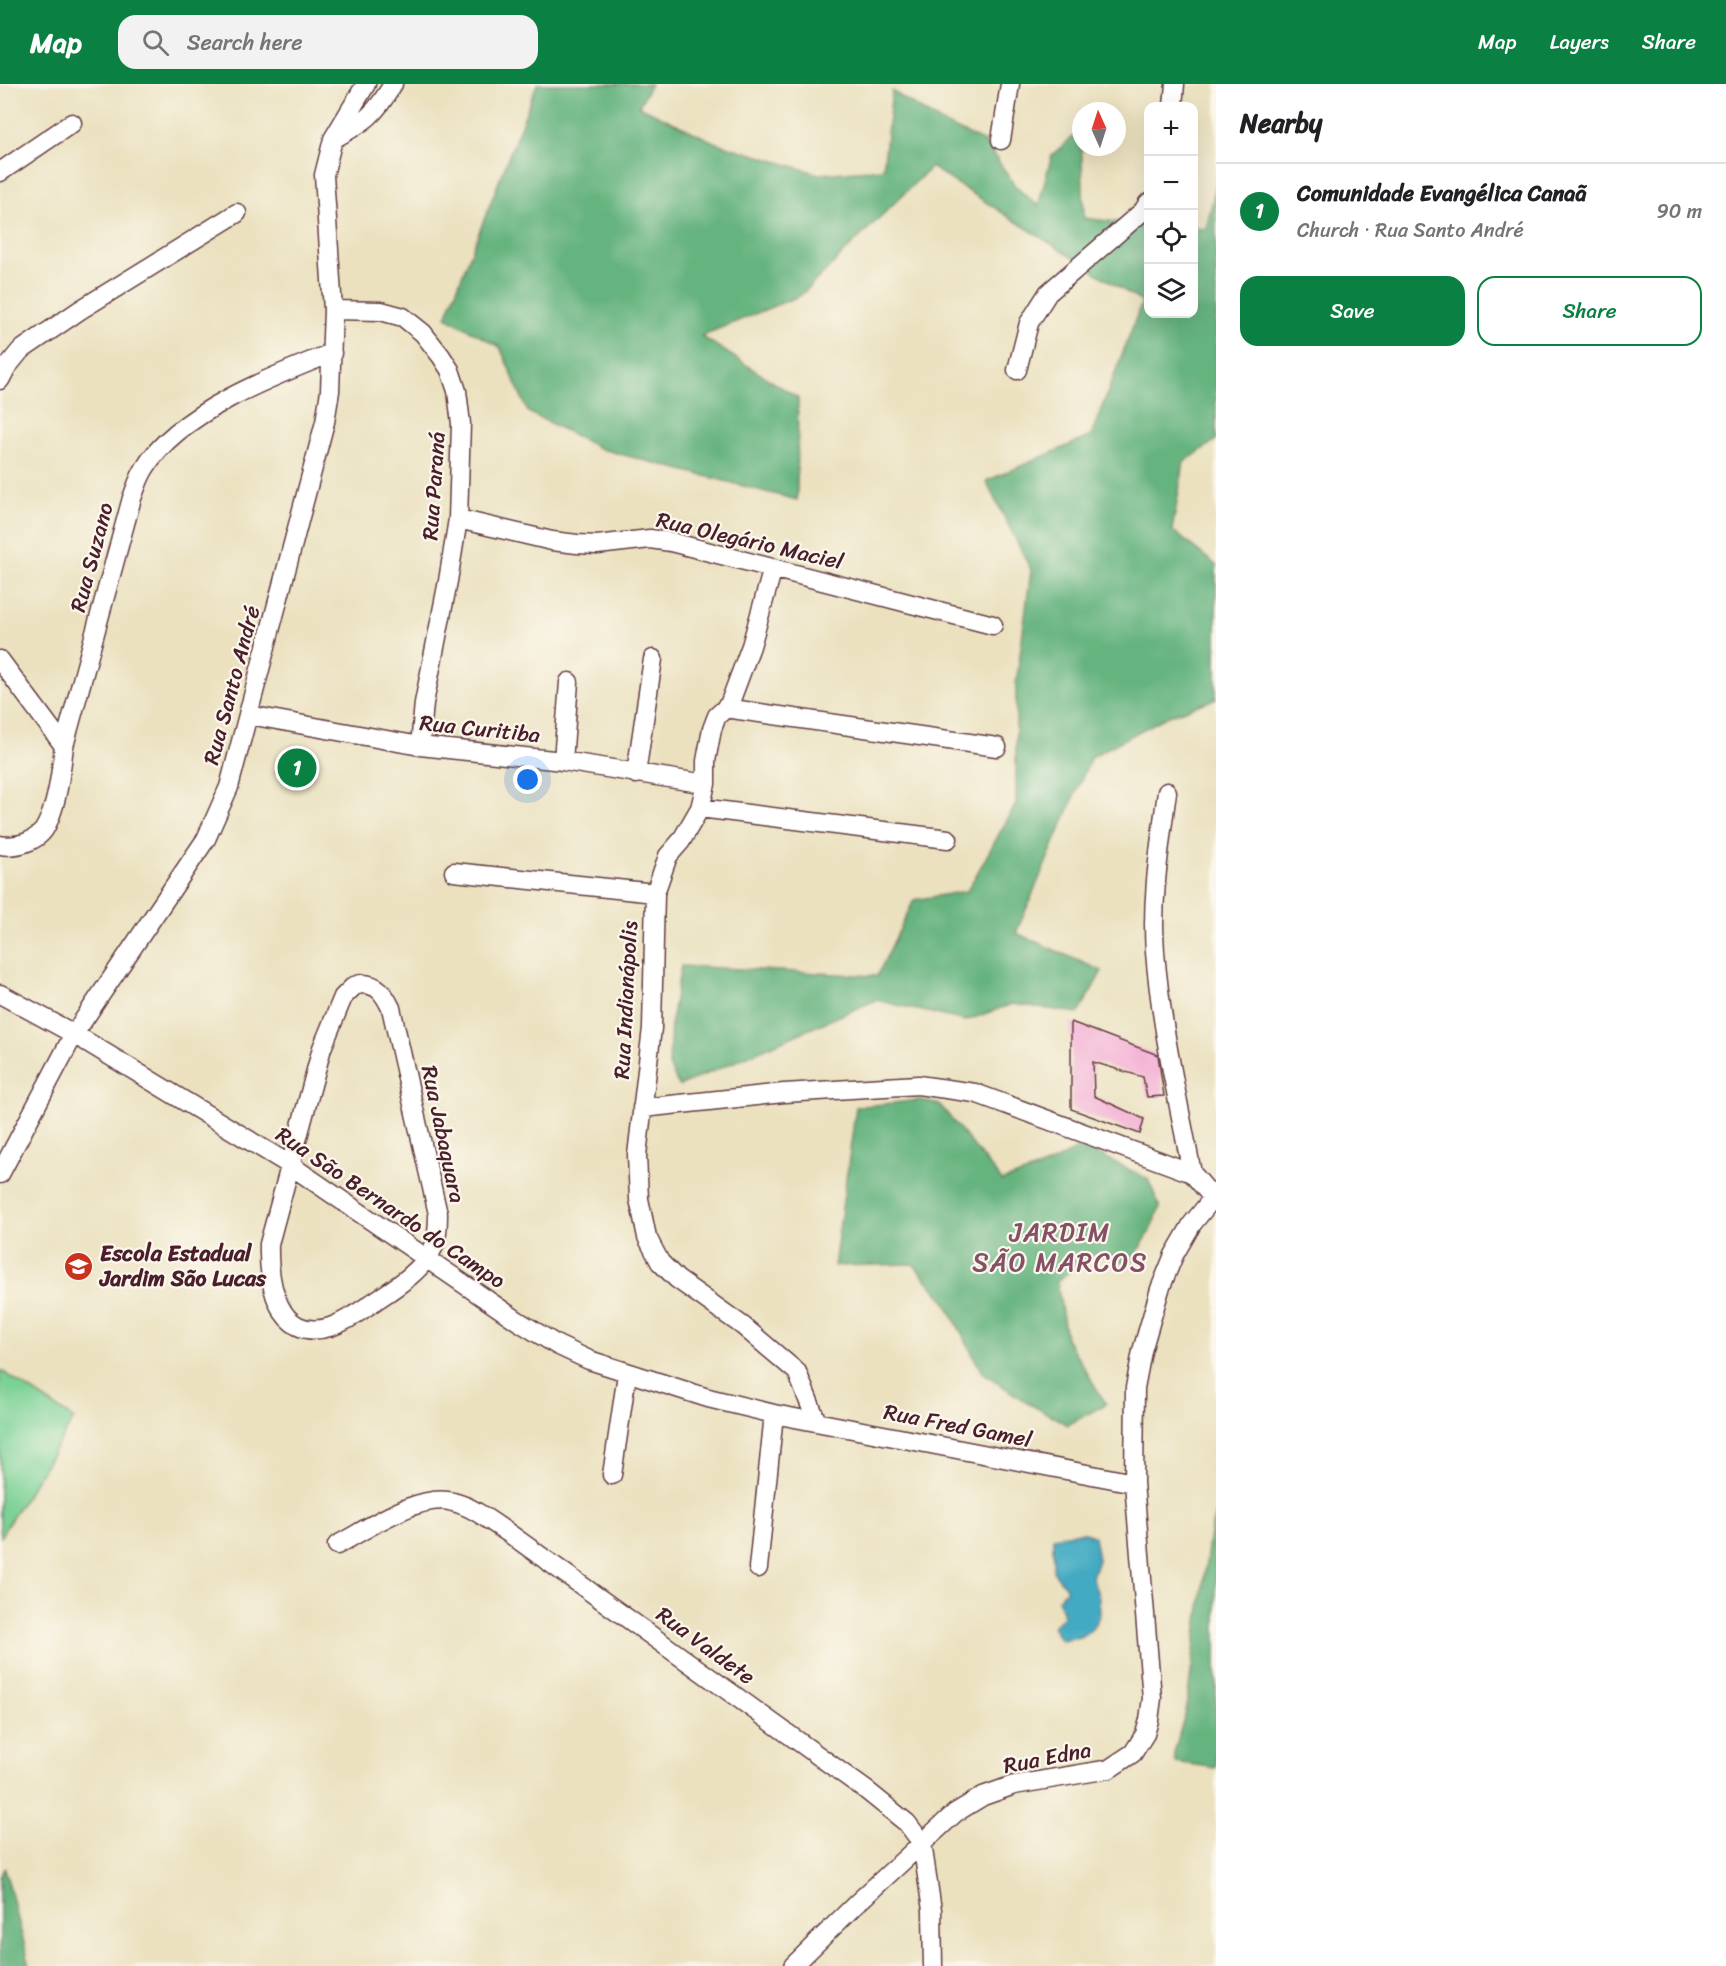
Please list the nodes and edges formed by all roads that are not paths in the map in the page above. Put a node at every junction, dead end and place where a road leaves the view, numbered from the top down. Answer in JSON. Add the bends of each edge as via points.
{"nodes":[{"id":1,"x":366,"y":84,"type":"edge"},
{"id":2,"x":393,"y":84,"type":"edge"},
{"id":3,"x":1010,"y":84,"type":"edge"},
{"id":4,"x":1175,"y":84,"type":"edge"},
{"id":5,"x":1173,"y":102,"type":"edge"},
{"id":6,"x":72,"y":123,"type":"dead end"},
{"id":7,"x":333,"y":139,"type":"junction"},
{"id":8,"x":1001,"y":140,"type":"dead end"},
{"id":9,"x":0,"y":172,"type":"edge"},
{"id":10,"x":1144,"y":210,"type":"edge"},
{"id":11,"x":237,"y":213,"type":"dead end"},
{"id":12,"x":333,"y":310,"type":"junction"},
{"id":13,"x":332,"y":352,"type":"junction"},
{"id":14,"x":1017,"y":370,"type":"dead end"},
{"id":15,"x":0,"y":380,"type":"edge"},
{"id":16,"x":458,"y":519,"type":"junction"},
{"id":17,"x":773,"y":568,"type":"junction"},
{"id":18,"x":993,"y":625,"type":"dead end"},
{"id":19,"x":653,"y":659,"type":"dead end"},
{"id":20,"x":0,"y":660,"type":"edge"},
{"id":21,"x":569,"y":682,"type":"dead end"},
{"id":22,"x":725,"y":708,"type":"junction"},
{"id":23,"x":249,"y":715,"type":"junction"},
{"id":24,"x":64,"y":746,"type":"junction"},
{"id":25,"x":420,"y":746,"type":"junction"},
{"id":26,"x":997,"y":747,"type":"dead end"},
{"id":27,"x":563,"y":761,"type":"junction"},
{"id":28,"x":636,"y":774,"type":"junction"},
{"id":29,"x":706,"y":784,"type":"junction"},
{"id":30,"x":1167,"y":792,"type":"dead end"},
{"id":31,"x":700,"y":808,"type":"junction"},
{"id":32,"x":948,"y":838,"type":"dead end"},
{"id":33,"x":0,"y":845,"type":"edge"},
{"id":34,"x":454,"y":872,"type":"dead end"},
{"id":35,"x":655,"y":893,"type":"junction"},
{"id":36,"x":0,"y":994,"type":"edge"},
{"id":37,"x":74,"y":1034,"type":"junction"},
{"id":38,"x":642,"y":1108,"type":"junction"},
{"id":39,"x":290,"y":1166,"type":"junction"},
{"id":40,"x":1,"y":1170,"type":"edge"},
{"id":41,"x":1192,"y":1173,"type":"junction"},
{"id":42,"x":1214,"y":1197,"type":"edge"},
{"id":43,"x":426,"y":1260,"type":"junction"},
{"id":44,"x":627,"y":1374,"type":"junction"},
{"id":45,"x":774,"y":1414,"type":"junction"},
{"id":46,"x":817,"y":1422,"type":"junction"},
{"id":47,"x":612,"y":1475,"type":"dead end"},
{"id":48,"x":1134,"y":1484,"type":"junction"},
{"id":49,"x":337,"y":1545,"type":"dead end"},
{"id":50,"x":758,"y":1568,"type":"dead end"},
{"id":51,"x":922,"y":1843,"type":"junction"},
{"id":52,"x":793,"y":1966,"type":"edge"},
{"id":53,"x":933,"y":1966,"type":"edge"}],
"edges":[{"from":1,"to":7,"type":"street","name":"Rua Santo André"},
{"from":2,"to":7,"type":"street","via":[[372,115]]},
{"from":3,"to":8,"type":"street"},
{"from":4,"to":5,"type":"street"},
{"from":6,"to":9,"type":"street"},
{"from":7,"to":12,"type":"street","name":"Rua Santo André","via":[[323,189]]},
{"from":10,"to":14,"type":"street","via":[[1048,293],[1029,323]]},
{"from":11,"to":15,"type":"street","via":[[20,351]]},
{"from":12,"to":13,"type":"street","name":"Rua Santo André"},
{"from":12,"to":16,"type":"street","name":"Rua Paraná","via":[[381,310],[403,317],[423,333],[450,370],[461,424]]},
{"from":13,"to":23,"type":"street","name":"Rua Santo André","via":[[325,422]]},
{"from":13,"to":24,"type":"street","name":"Rua Suzano","via":[[234,396],[188,423],[145,468],[132,498]]},
{"from":16,"to":17,"type":"street","name":"Rua Olegário Maciel","via":[[577,544],[650,538]]},
{"from":16,"to":25,"type":"street","name":"Rua Paraná","via":[[424,703]]},
{"from":17,"to":18,"type":"street","name":"Rua Olegário Maciel"},
{"from":17,"to":22,"type":"street","name":"Rua Indianápolis","via":[[751,646]]},
{"from":19,"to":28,"type":"street"},
{"from":20,"to":24,"type":"street"},
{"from":21,"to":27,"type":"street"},
{"from":22,"to":26,"type":"street"},
{"from":22,"to":29,"type":"street","name":"Rua Indianápolis","via":[[712,729]]},
{"from":23,"to":25,"type":"street","name":"Rua Curitiba"},
{"from":23,"to":37,"type":"street","name":"Rua Santo André","via":[[229,787],[206,838]]},
{"from":24,"to":33,"type":"street","name":"Rua Suzano","via":[[47,825],[31,841],[10,847]]},
{"from":25,"to":27,"type":"street","name":"Rua Curitiba"},
{"from":27,"to":28,"type":"street","name":"Rua Curitiba"},
{"from":28,"to":29,"type":"street","name":"Rua Curitiba"},
{"from":29,"to":31,"type":"street","name":"Rua Indianápolis"},
{"from":30,"to":41,"type":"street","via":[[1155,889],[1155,950],[1163,1017]]},
{"from":31,"to":32,"type":"street"},
{"from":31,"to":35,"type":"street","name":"Rua Indianápolis","via":[[668,856]]},
{"from":34,"to":35,"type":"street"},
{"from":35,"to":38,"type":"street","name":"Rua Indianápolis","via":[[652,1028]]},
{"from":36,"to":37,"type":"street","name":"Rua São Bernardo do Campo"},
{"from":37,"to":39,"type":"street","name":"Rua São Bernardo do Campo"},
{"from":37,"to":40,"type":"street","name":"Rua Santo André"},
{"from":38,"to":41,"type":"street","via":[[784,1093],[918,1085],[975,1093]]},
{"from":38,"to":46,"type":"street","name":"Rua Indianápolis","via":[[637,1155],[639,1199],[647,1237],[660,1262],[798,1372]]},
{"from":39,"to":43,"type":"street","name":"Rua São Bernardo do Campo"},
{"from":39,"to":43,"type":"street","name":"Rua Jabaquara","via":[[269,1244],[268,1267],[283,1314],[300,1326],[314,1329],[346,1320],[400,1285]]},
{"from":39,"to":43,"type":"street","name":"Rua Jabaquara","via":[[322,1048],[343,997],[354,986],[376,987],[383,992],[394,1019],[438,1214],[435,1245]]},
{"from":41,"to":42,"type":"street"},
{"from":42,"to":48,"type":"street","name":"Rua Edna","via":[[1174,1255],[1142,1351],[1135,1388]]},
{"from":43,"to":44,"type":"street","name":"Rua São Bernardo do Campo","via":[[557,1345]]},
{"from":44,"to":45,"type":"street","name":"Rua São Bernardo do Campo"},
{"from":44,"to":47,"type":"street"},
{"from":45,"to":46,"type":"street","name":"Rua Fred Gamel"},
{"from":45,"to":50,"type":"street"},
{"from":46,"to":48,"type":"street","name":"Rua Fred Gamel"},
{"from":48,"to":51,"type":"street","name":"Rua Edna","via":[[1152,1698],[1145,1734],[1133,1753],[1109,1769],[1014,1785],[983,1796],[955,1813]]},
{"from":49,"to":51,"type":"street","name":"Rua Valdete","via":[[406,1509],[432,1501],[451,1501],[474,1510],[880,1800],[908,1823]]},
{"from":51,"to":52,"type":"street","name":"Rua Edna"},
{"from":51,"to":53,"type":"street","name":"Rua Valdete","via":[[932,1910]]}]}
